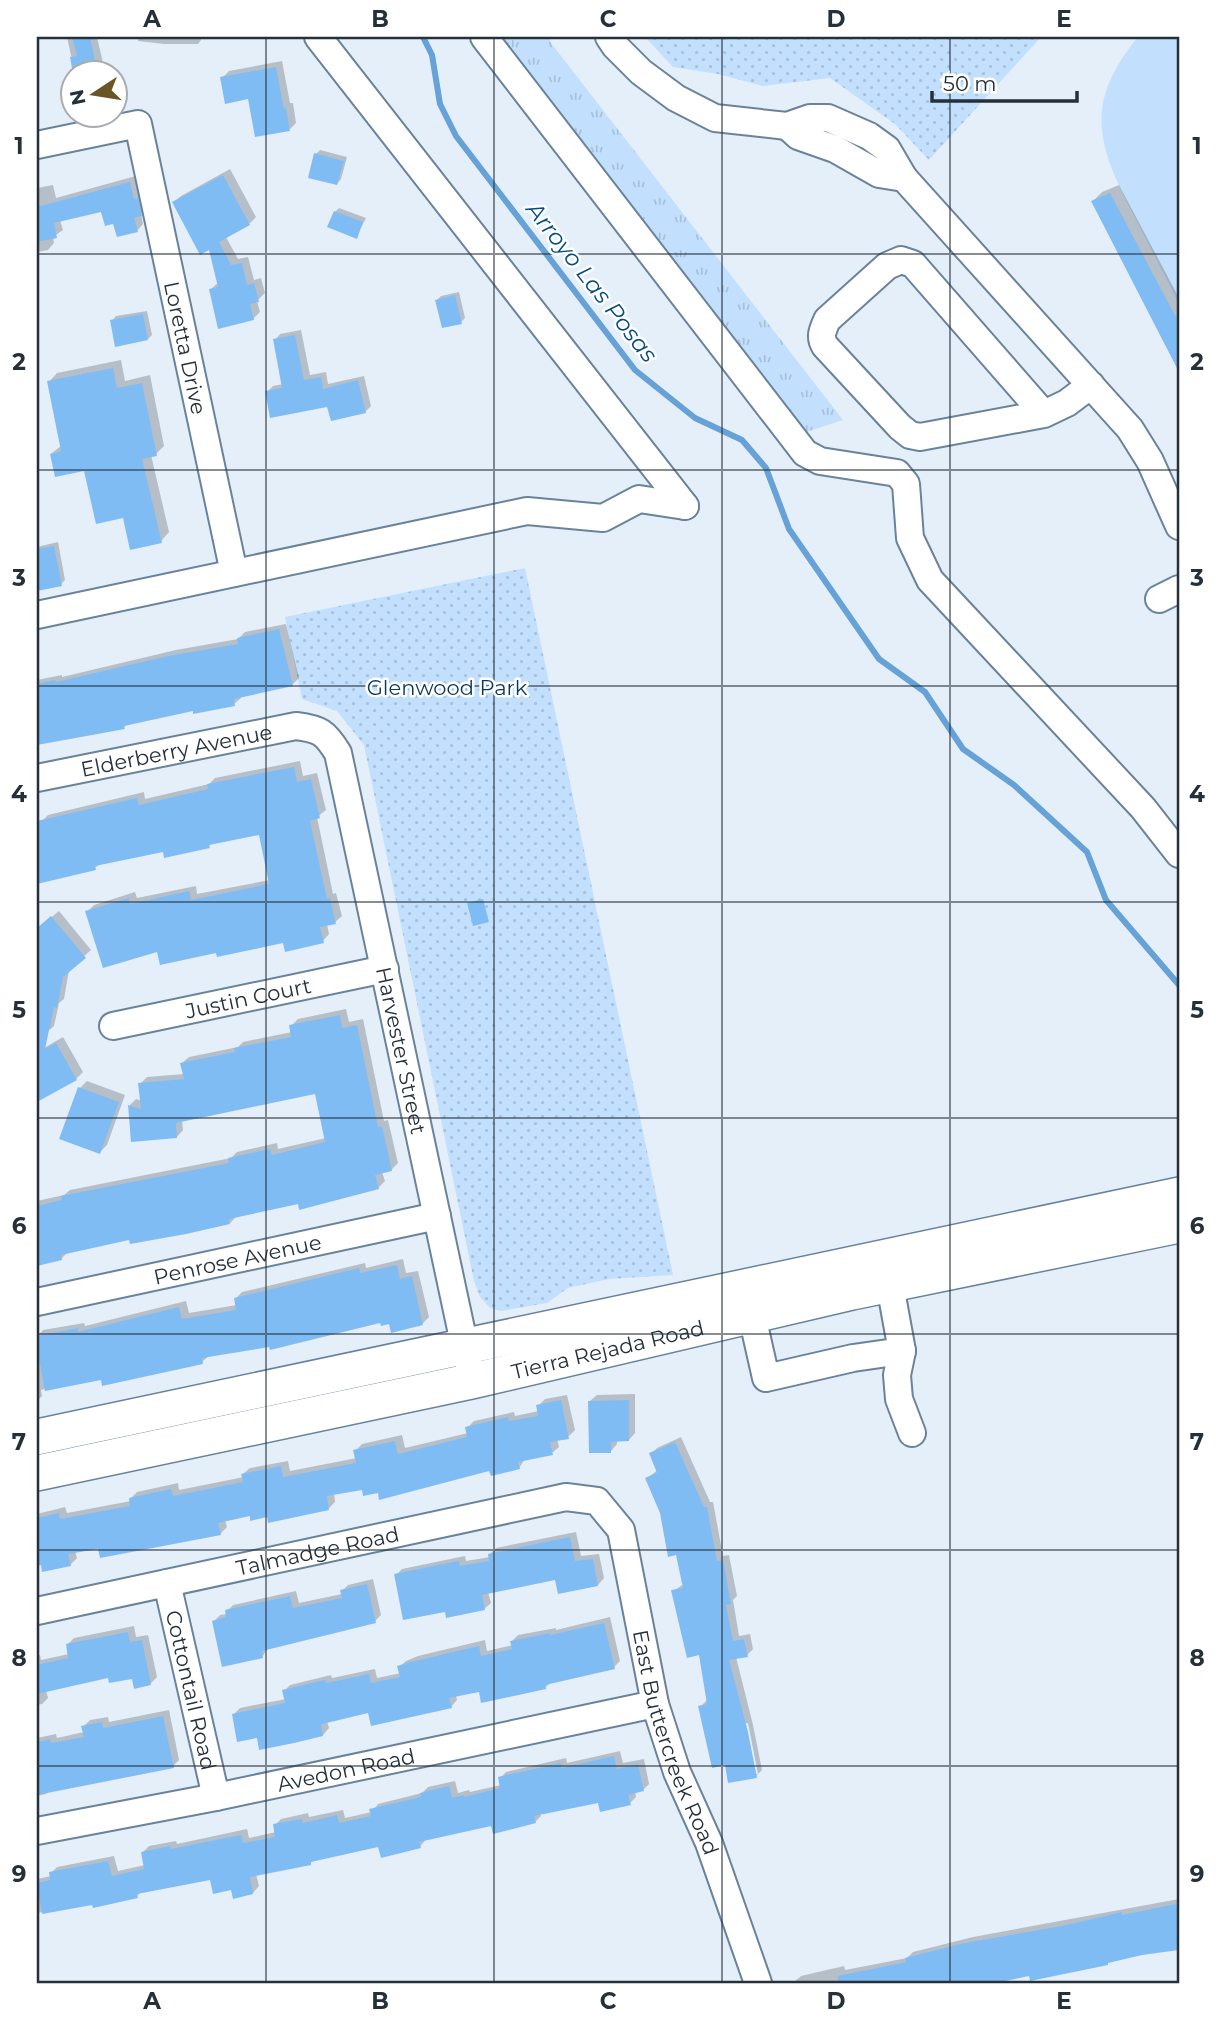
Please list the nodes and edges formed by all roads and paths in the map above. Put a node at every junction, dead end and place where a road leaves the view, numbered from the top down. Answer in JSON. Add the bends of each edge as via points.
{"nodes":[{"id":1,"x":318,"y":37,"type":"edge"},
{"id":2,"x":484,"y":37,"type":"edge"},
{"id":3,"x":609,"y":37,"type":"edge"},
{"id":4,"x":37,"y":145,"type":"edge"},
{"id":5,"x":1091,"y":386,"type":"junction"},
{"id":6,"x":1044,"y":414,"type":"junction"},
{"id":7,"x":1179,"y":526,"type":"edge"},
{"id":8,"x":234,"y":573,"type":"junction"},
{"id":9,"x":37,"y":615,"type":"edge"},
{"id":10,"x":316,"y":729,"type":"joint"},
{"id":11,"x":37,"y":778,"type":"edge"},
{"id":12,"x":1179,"y":854,"type":"edge"},
{"id":13,"x":385,"y":969,"type":"junction"},
{"id":14,"x":113,"y":1026,"type":"dead end"},
{"id":15,"x":1179,"y":1195,"type":"edge"},
{"id":16,"x":437,"y":1216,"type":"junction"},
{"id":17,"x":1179,"y":1225,"type":"edge"},
{"id":18,"x":890,"y":1285,"type":"junction"},
{"id":19,"x":37,"y":1302,"type":"edge"},
{"id":20,"x":752,"y":1316,"type":"junction"},
{"id":21,"x":465,"y":1348,"type":"junction"},
{"id":22,"x":902,"y":1351,"type":"junction"},
{"id":23,"x":472,"y":1381,"type":"junction"},
{"id":24,"x":912,"y":1433,"type":"dead end"},
{"id":25,"x":37,"y":1437,"type":"edge"},
{"id":26,"x":37,"y":1473,"type":"edge"},
{"id":27,"x":597,"y":1501,"type":"joint"},
{"id":28,"x":167,"y":1583,"type":"junction"},
{"id":29,"x":37,"y":1611,"type":"edge"},
{"id":30,"x":655,"y":1704,"type":"junction"},
{"id":31,"x":216,"y":1797,"type":"junction"},
{"id":32,"x":37,"y":1831,"type":"edge"},
{"id":33,"x":758,"y":1983,"type":"edge"}],
"edges":[{"from":1,"to":8,"type":"street","via":[[685,506],[639,499],[603,518],[527,512]]},
{"from":2,"to":12,"type":"street","via":[[805,453],[820,461],[897,473],[906,484],[910,538],[930,580],[1143,808]]},
{"from":3,"to":5,"type":"street","via":[[641,72],[676,98],[715,118],[787,126],[828,118],[887,149],[904,178]]},
{"from":4,"to":8,"type":"street","name":"Loretta Drive","via":[[138,124]]},
{"from":5,"to":6,"type":"street"},
{"from":5,"to":7,"type":"street","via":[[1130,429]]},
{"from":6,"to":6,"type":"street","via":[[943,435],[910,435],[825,346],[822,332],[827,320],[887,266],[901,260],[913,264]]},
{"from":8,"to":9,"type":"street"},
{"from":10,"to":11,"type":"street","name":"Elderberry Avenue","via":[[296,726]]},
{"from":10,"to":13,"type":"street","name":"Harvester Street","via":[[338,753]]},
{"from":13,"to":14,"type":"street","name":"Justin Court"},
{"from":13,"to":16,"type":"street","name":"Harvester Street"},
{"from":15,"to":21,"type":"main road","name":"Tierra Rejada Road"},
{"from":16,"to":19,"type":"street","name":"Penrose Avenue"},
{"from":16,"to":21,"type":"street","name":"Harvester Street"},
{"from":17,"to":18,"type":"main road","name":"Tierra Rejada Road"},
{"from":18,"to":20,"type":"main road","name":"Tierra Rejada Road"},
{"from":18,"to":22,"type":"street"},
{"from":20,"to":22,"type":"street","via":[[766,1378],[853,1357]]},
{"from":20,"to":23,"type":"main road","name":"Tierra Rejada Road"},
{"from":21,"to":23,"type":"street","name":"Harvester Street"},
{"from":21,"to":25,"type":"main road","name":"Tierra Rejada Road"},
{"from":22,"to":24,"type":"street","via":[[899,1399]]},
{"from":23,"to":26,"type":"main road","name":"Tierra Rejada Road"},
{"from":27,"to":28,"type":"street","name":"Talmadge Road","via":[[566,1497]]},
{"from":27,"to":30,"type":"street","name":"East Buttercreek Road","via":[[621,1530]]},
{"from":28,"to":29,"type":"street","name":"Talmadge Road"},
{"from":28,"to":31,"type":"street","name":"Cottontail Road"},
{"from":30,"to":31,"type":"street","name":"Avedon Road"},
{"from":30,"to":33,"type":"street","name":"East Buttercreek Road"},
{"from":31,"to":32,"type":"street","name":"Avedon Road"}]}
